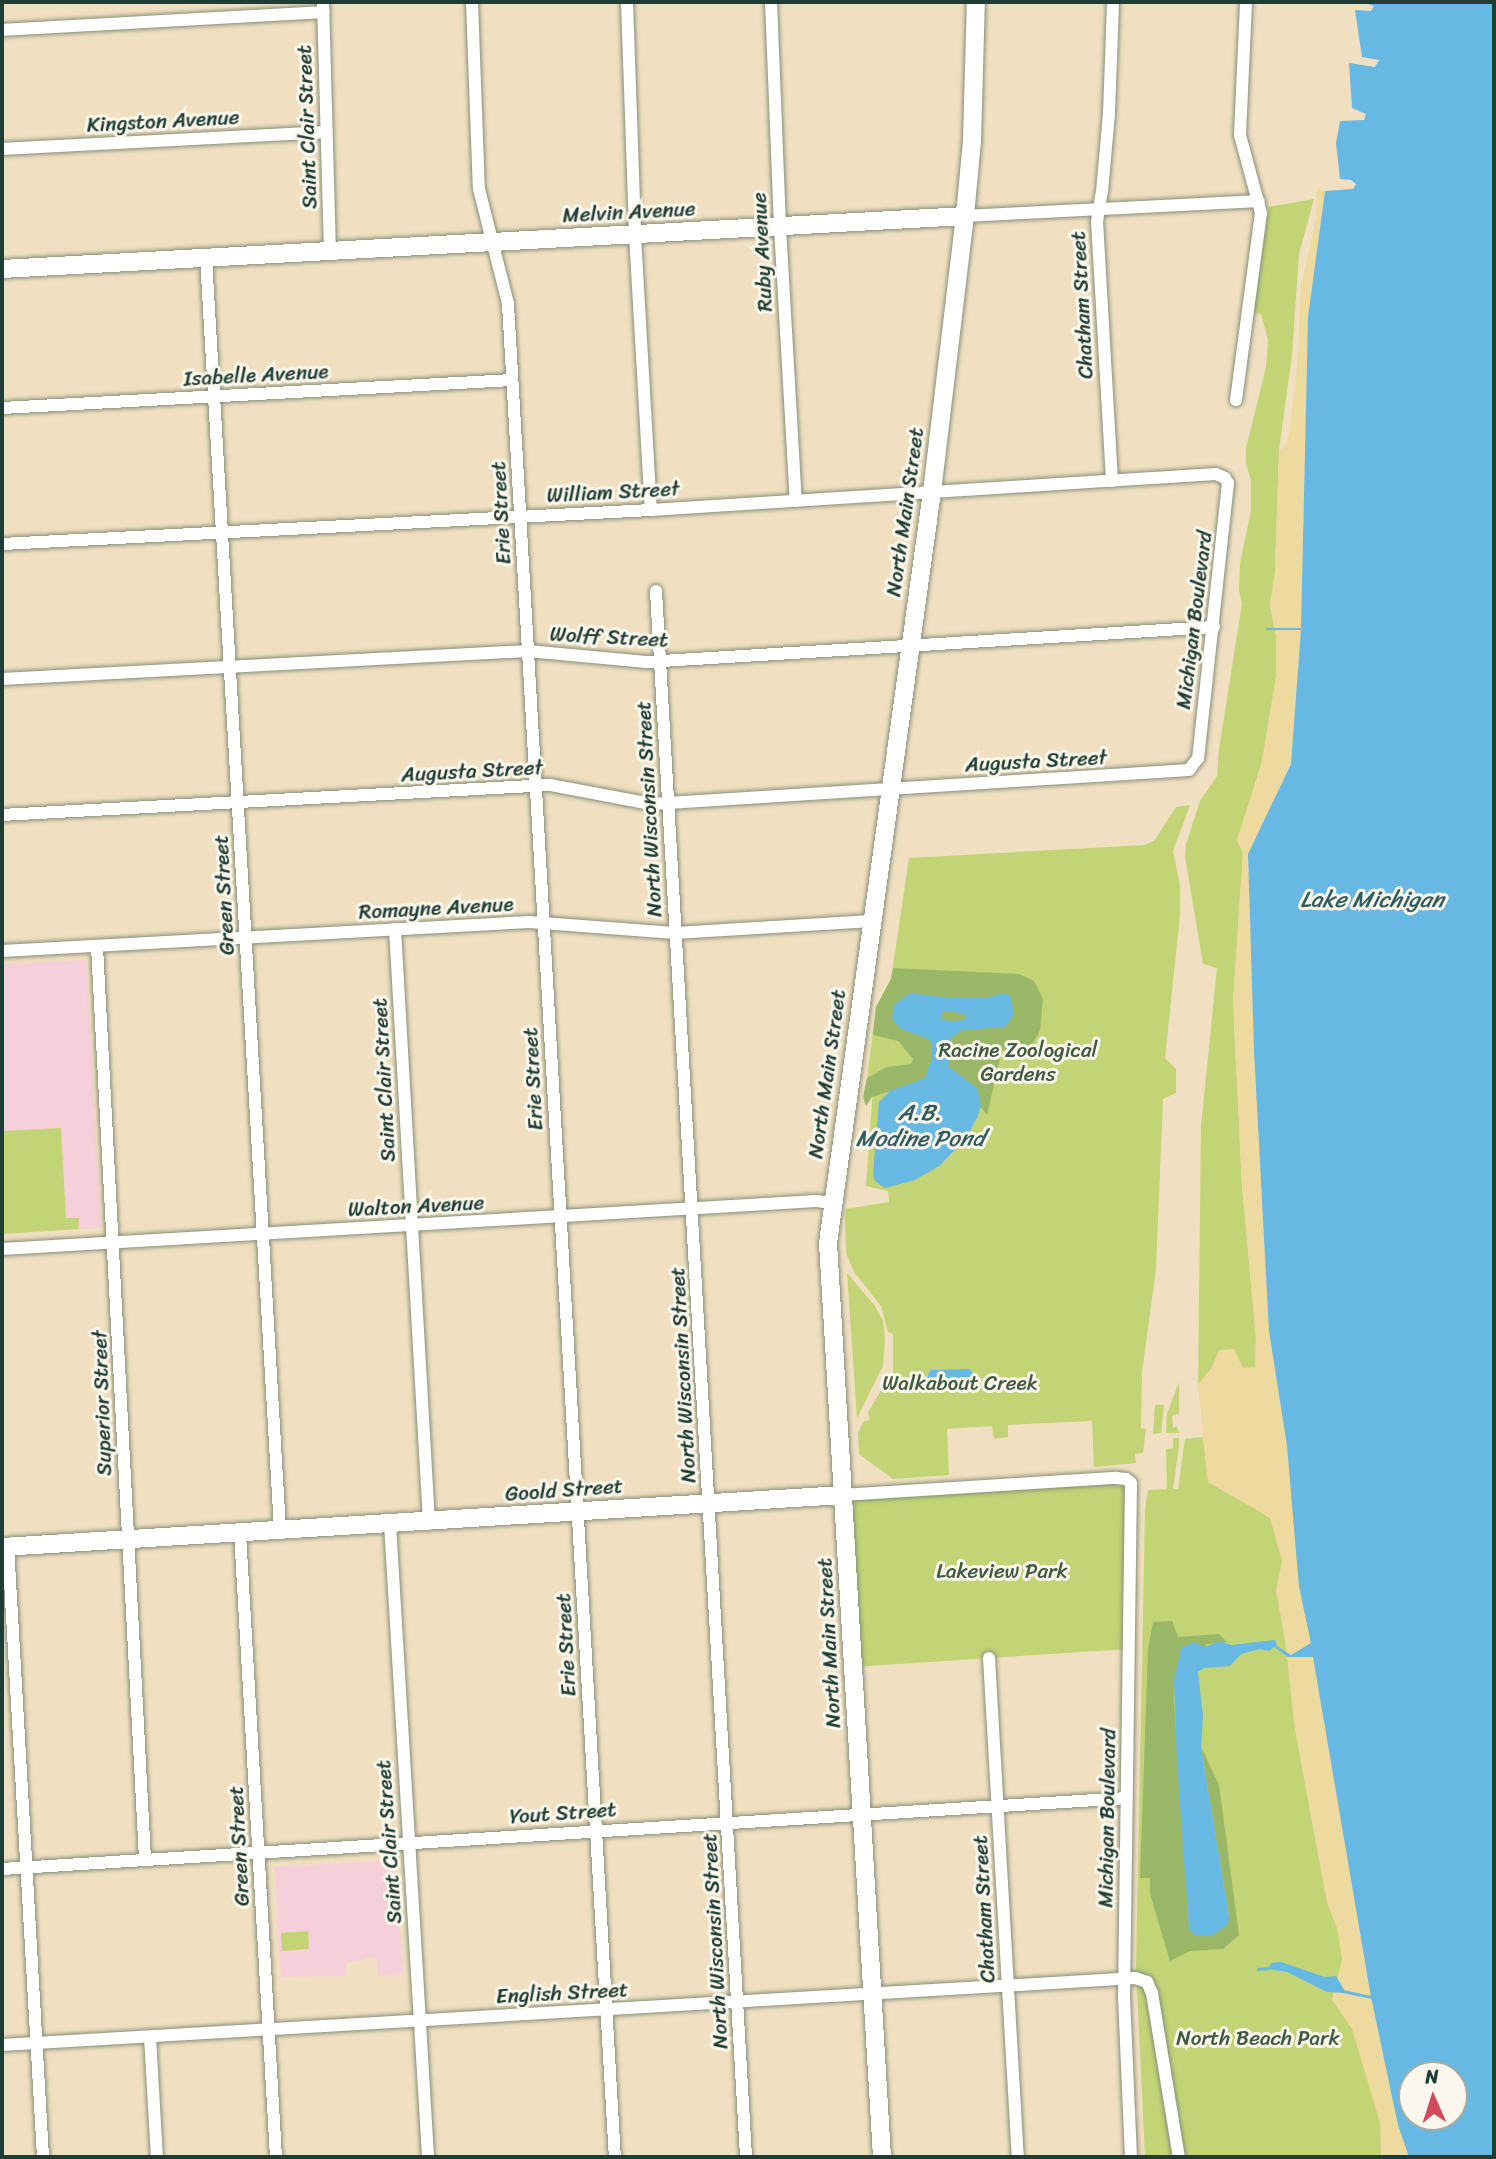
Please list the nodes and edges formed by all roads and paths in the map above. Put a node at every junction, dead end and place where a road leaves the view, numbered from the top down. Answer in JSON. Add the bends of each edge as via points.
{"nodes":[{"id":1,"x":472,"y":2,"type":"edge"},
{"id":2,"x":627,"y":2,"type":"edge"},
{"id":3,"x":772,"y":2,"type":"edge"},
{"id":4,"x":976,"y":2,"type":"edge"},
{"id":5,"x":1113,"y":2,"type":"edge"},
{"id":6,"x":1246,"y":2,"type":"edge"},
{"id":7,"x":323,"y":7,"type":"edge"},
{"id":8,"x":2,"y":30,"type":"edge"},
{"id":9,"x":327,"y":131,"type":"junction"},
{"id":10,"x":2,"y":149,"type":"edge"},
{"id":11,"x":1258,"y":201,"type":"junction"},
{"id":12,"x":1099,"y":209,"type":"junction"},
{"id":13,"x":965,"y":216,"type":"junction"},
{"id":14,"x":779,"y":227,"type":"junction"},
{"id":15,"x":635,"y":235,"type":"junction"},
{"id":16,"x":492,"y":241,"type":"junction"},
{"id":17,"x":330,"y":251,"type":"junction"},
{"id":18,"x":206,"y":258,"type":"junction"},
{"id":19,"x":2,"y":269,"type":"edge"},
{"id":20,"x":512,"y":380,"type":"junction"},
{"id":21,"x":215,"y":397,"type":"junction"},
{"id":22,"x":1236,"y":400,"type":"dead end"},
{"id":23,"x":2,"y":408,"type":"edge"},
{"id":24,"x":1225,"y":478,"type":"joint"},
{"id":25,"x":1112,"y":481,"type":"junction"},
{"id":26,"x":932,"y":492,"type":"junction"},
{"id":27,"x":796,"y":501,"type":"junction"},
{"id":28,"x":651,"y":510,"type":"junction"},
{"id":29,"x":520,"y":515,"type":"junction"},
{"id":30,"x":223,"y":532,"type":"junction"},
{"id":31,"x":2,"y":544,"type":"edge"},
{"id":32,"x":656,"y":591,"type":"dead end"},
{"id":33,"x":1214,"y":627,"type":"junction"},
{"id":34,"x":911,"y":645,"type":"junction"},
{"id":35,"x":528,"y":651,"type":"junction"},
{"id":36,"x":660,"y":661,"type":"junction"},
{"id":37,"x":230,"y":667,"type":"junction"},
{"id":38,"x":2,"y":680,"type":"edge"},
{"id":39,"x":1194,"y":768,"type":"joint"},
{"id":40,"x":536,"y":786,"type":"junction"},
{"id":41,"x":891,"y":789,"type":"junction"},
{"id":42,"x":239,"y":803,"type":"junction"},
{"id":43,"x":668,"y":803,"type":"junction"},
{"id":44,"x":2,"y":815,"type":"edge"},
{"id":45,"x":872,"y":921,"type":"junction"},
{"id":46,"x":543,"y":922,"type":"junction"},
{"id":47,"x":395,"y":929,"type":"junction"},
{"id":48,"x":676,"y":933,"type":"junction"},
{"id":49,"x":246,"y":938,"type":"junction"},
{"id":50,"x":97,"y":946,"type":"junction"},
{"id":51,"x":2,"y":951,"type":"edge"},
{"id":52,"x":832,"y":1203,"type":"junction"},
{"id":53,"x":692,"y":1208,"type":"junction"},
{"id":54,"x":560,"y":1217,"type":"junction"},
{"id":55,"x":412,"y":1225,"type":"junction"},
{"id":56,"x":263,"y":1234,"type":"junction"},
{"id":57,"x":114,"y":1242,"type":"junction"},
{"id":58,"x":2,"y":1248,"type":"edge"},
{"id":59,"x":1129,"y":1480,"type":"joint"},
{"id":60,"x":842,"y":1496,"type":"junction"},
{"id":61,"x":709,"y":1504,"type":"junction"},
{"id":62,"x":577,"y":1513,"type":"junction"},
{"id":63,"x":429,"y":1522,"type":"junction"},
{"id":64,"x":390,"y":1524,"type":"junction"},
{"id":65,"x":280,"y":1530,"type":"junction"},
{"id":66,"x":240,"y":1533,"type":"junction"},
{"id":67,"x":126,"y":1539,"type":"junction"},
{"id":68,"x":5,"y":1547,"type":"edge"},
{"id":69,"x":989,"y":1658,"type":"dead end"},
{"id":70,"x":1126,"y":1798,"type":"junction"},
{"id":71,"x":997,"y":1806,"type":"junction"},
{"id":72,"x":862,"y":1814,"type":"junction"},
{"id":73,"x":728,"y":1822,"type":"junction"},
{"id":74,"x":596,"y":1831,"type":"junction"},
{"id":75,"x":409,"y":1843,"type":"junction"},
{"id":76,"x":259,"y":1852,"type":"junction"},
{"id":77,"x":145,"y":1860,"type":"junction"},
{"id":78,"x":27,"y":1867,"type":"junction"},
{"id":79,"x":2,"y":1869,"type":"edge"},
{"id":80,"x":1124,"y":1978,"type":"junction"},
{"id":81,"x":1007,"y":1985,"type":"junction"},
{"id":82,"x":872,"y":1993,"type":"junction"},
{"id":83,"x":737,"y":2001,"type":"junction"},
{"id":84,"x":606,"y":2009,"type":"junction"},
{"id":85,"x":420,"y":2020,"type":"junction"},
{"id":86,"x":269,"y":2029,"type":"junction"},
{"id":87,"x":150,"y":2037,"type":"junction"},
{"id":88,"x":37,"y":2043,"type":"junction"},
{"id":89,"x":2,"y":2045,"type":"edge"},
{"id":90,"x":43,"y":2157,"type":"edge"},
{"id":91,"x":157,"y":2157,"type":"edge"},
{"id":92,"x":276,"y":2157,"type":"edge"},
{"id":93,"x":428,"y":2157,"type":"edge"},
{"id":94,"x":615,"y":2157,"type":"edge"},
{"id":95,"x":746,"y":2157,"type":"edge"},
{"id":96,"x":882,"y":2157,"type":"edge"},
{"id":97,"x":1018,"y":2157,"type":"edge"},
{"id":98,"x":1131,"y":2157,"type":"edge"},
{"id":99,"x":1179,"y":2157,"type":"edge"}],
"edges":[{"from":1,"to":16,"type":"street","name":"Erie Street","via":[[479,189]]},
{"from":2,"to":15,"type":"street"},
{"from":3,"to":14,"type":"street","name":"Ruby Avenue"},
{"from":4,"to":13,"type":"main road","name":"North Main Street"},
{"from":5,"to":12,"type":"street","name":"Chatham Street"},
{"from":6,"to":11,"type":"street","via":[[1240,135]]},
{"from":7,"to":8,"type":"street"},
{"from":7,"to":9,"type":"street","name":"Saint Clair Street"},
{"from":9,"to":10,"type":"street","name":"Kingston Avenue"},
{"from":9,"to":17,"type":"street","name":"Saint Clair Street"},
{"from":11,"to":12,"type":"street","name":"Melvin Avenue"},
{"from":11,"to":22,"type":"street","via":[[1261,213]]},
{"from":12,"to":13,"type":"street","name":"Melvin Avenue"},
{"from":12,"to":25,"type":"street","name":"Chatham Street"},
{"from":13,"to":14,"type":"main road","name":"Melvin Avenue"},
{"from":13,"to":26,"type":"main road","name":"North Main Street"},
{"from":14,"to":15,"type":"main road","name":"Melvin Avenue"},
{"from":14,"to":27,"type":"street","name":"Ruby Avenue"},
{"from":15,"to":16,"type":"main road","name":"Melvin Avenue"},
{"from":15,"to":28,"type":"street"},
{"from":16,"to":17,"type":"main road","name":"Melvin Avenue"},
{"from":16,"to":20,"type":"street","name":"Erie Street","via":[[508,304]]},
{"from":17,"to":18,"type":"main road","name":"Melvin Avenue"},
{"from":18,"to":19,"type":"main road","name":"Melvin Avenue"},
{"from":18,"to":21,"type":"street","name":"Green Street"},
{"from":20,"to":21,"type":"street","name":"Isabelle Avenue"},
{"from":20,"to":29,"type":"street","name":"Erie Street"},
{"from":21,"to":23,"type":"street","name":"Isabelle Avenue"},
{"from":21,"to":30,"type":"street","name":"Green Street"},
{"from":24,"to":25,"type":"street","name":"William Street","via":[[1216,474]]},
{"from":24,"to":33,"type":"street","name":"Michigan Boulevard","via":[[1228,485]]},
{"from":25,"to":26,"type":"street","name":"William Street"},
{"from":26,"to":27,"type":"street","name":"William Street"},
{"from":26,"to":34,"type":"main road","name":"North Main Street"},
{"from":27,"to":28,"type":"street","name":"William Street"},
{"from":28,"to":29,"type":"street","name":"William Street"},
{"from":29,"to":30,"type":"street","name":"William Street"},
{"from":29,"to":35,"type":"street","name":"Erie Street"},
{"from":30,"to":31,"type":"street","name":"William Street"},
{"from":30,"to":37,"type":"street","name":"Green Street"},
{"from":32,"to":36,"type":"street","name":"North Wisconsin Street"},
{"from":33,"to":34,"type":"street","name":"Wolff Street"},
{"from":33,"to":39,"type":"street","name":"Michigan Boulevard"},
{"from":34,"to":36,"type":"street","name":"Wolff Street"},
{"from":34,"to":41,"type":"main road","name":"North Main Street"},
{"from":35,"to":36,"type":"street","name":"Wolff Street"},
{"from":35,"to":37,"type":"street","name":"Wolff Street"},
{"from":35,"to":40,"type":"street","name":"Erie Street"},
{"from":36,"to":43,"type":"street","name":"North Wisconsin Street"},
{"from":37,"to":38,"type":"street","name":"Wolff Street"},
{"from":37,"to":42,"type":"street","name":"Green Street"},
{"from":39,"to":41,"type":"street","name":"Augusta Street"},
{"from":40,"to":42,"type":"street","name":"Augusta Street"},
{"from":40,"to":43,"type":"street","name":"Augusta Street"},
{"from":40,"to":46,"type":"street","name":"Erie Street"},
{"from":41,"to":43,"type":"street","name":"Augusta Street"},
{"from":41,"to":45,"type":"main road","name":"North Main Street"},
{"from":42,"to":44,"type":"street","name":"Augusta Street"},
{"from":42,"to":49,"type":"street","name":"Green Street"},
{"from":43,"to":48,"type":"street","name":"North Wisconsin Street"},
{"from":45,"to":48,"type":"street","name":"Romayne Avenue"},
{"from":45,"to":52,"type":"main road","name":"North Main Street"},
{"from":46,"to":47,"type":"street","name":"Romayne Avenue"},
{"from":46,"to":48,"type":"street","name":"Romayne Avenue"},
{"from":46,"to":54,"type":"street","name":"Erie Street"},
{"from":47,"to":49,"type":"street","name":"Romayne Avenue"},
{"from":47,"to":55,"type":"street","name":"Saint Clair Street"},
{"from":48,"to":53,"type":"street","name":"North Wisconsin Street"},
{"from":49,"to":50,"type":"street","name":"Romayne Avenue"},
{"from":49,"to":56,"type":"street","name":"Green Street"},
{"from":50,"to":51,"type":"street","name":"Romayne Avenue"},
{"from":50,"to":57,"type":"street","name":"Superior Street"},
{"from":52,"to":53,"type":"street","name":"Walton Avenue"},
{"from":52,"to":60,"type":"main road","name":"North Main Street","via":[[828,1262]]},
{"from":53,"to":54,"type":"street","name":"Walton Avenue"},
{"from":53,"to":61,"type":"street","name":"North Wisconsin Street"},
{"from":54,"to":55,"type":"street","name":"Walton Avenue"},
{"from":54,"to":62,"type":"street","name":"Erie Street"},
{"from":55,"to":56,"type":"street","name":"Walton Avenue"},
{"from":55,"to":63,"type":"street","name":"Saint Clair Street"},
{"from":56,"to":57,"type":"street","name":"Walton Avenue"},
{"from":56,"to":65,"type":"street","name":"Green Street"},
{"from":57,"to":58,"type":"street","name":"Walton Avenue"},
{"from":57,"to":67,"type":"street","name":"Superior Street"},
{"from":59,"to":60,"type":"street","name":"Goold Street"},
{"from":59,"to":70,"type":"street","name":"Michigan Boulevard","via":[[1133,1490]]},
{"from":60,"to":61,"type":"main road","name":"Goold Street"},
{"from":60,"to":72,"type":"main road","name":"North Main Street"},
{"from":61,"to":62,"type":"main road","name":"Goold Street"},
{"from":61,"to":73,"type":"street","name":"North Wisconsin Street"},
{"from":62,"to":63,"type":"main road","name":"Goold Street"},
{"from":62,"to":74,"type":"street","name":"Erie Street"},
{"from":63,"to":64,"type":"main road","name":"Goold Street"},
{"from":64,"to":65,"type":"main road","name":"Goold Street"},
{"from":64,"to":75,"type":"street","name":"Saint Clair Street"},
{"from":65,"to":66,"type":"main road","name":"Goold Street"},
{"from":66,"to":67,"type":"main road","name":"Goold Street"},
{"from":66,"to":76,"type":"street","name":"Green Street"},
{"from":67,"to":68,"type":"main road","name":"Goold Street"},
{"from":67,"to":77,"type":"street","name":"Superior Street"},
{"from":68,"to":78,"type":"street"},
{"from":69,"to":71,"type":"street","name":"Chatham Street"},
{"from":70,"to":71,"type":"street","name":"Yout Street"},
{"from":70,"to":80,"type":"street","name":"Michigan Boulevard"},
{"from":71,"to":72,"type":"street","name":"Yout Street"},
{"from":71,"to":81,"type":"street","name":"Chatham Street"},
{"from":72,"to":73,"type":"street","name":"Yout Street"},
{"from":72,"to":82,"type":"main road","name":"North Main Street"},
{"from":73,"to":74,"type":"street","name":"Yout Street"},
{"from":73,"to":83,"type":"street","name":"North Wisconsin Street"},
{"from":74,"to":75,"type":"street","name":"Yout Street"},
{"from":74,"to":84,"type":"street","name":"Erie Street"},
{"from":75,"to":76,"type":"street","name":"Yout Street"},
{"from":75,"to":85,"type":"street","name":"Saint Clair Street"},
{"from":76,"to":77,"type":"street","name":"Yout Street"},
{"from":76,"to":86,"type":"street","name":"Green Street"},
{"from":77,"to":78,"type":"street","name":"Yout Street"},
{"from":78,"to":79,"type":"street","name":"Yout Street"},
{"from":78,"to":88,"type":"street"},
{"from":80,"to":81,"type":"street","name":"English Street"},
{"from":80,"to":98,"type":"street","name":"Michigan Boulevard"},
{"from":80,"to":99,"type":"street","via":[[1141,1979],[1152,1993]]},
{"from":81,"to":82,"type":"street","name":"English Street"},
{"from":81,"to":97,"type":"street","name":"Chatham Street"},
{"from":82,"to":83,"type":"street","name":"English Street"},
{"from":82,"to":96,"type":"main road","name":"North Main Street"},
{"from":83,"to":84,"type":"street","name":"English Street"},
{"from":83,"to":95,"type":"street","name":"North Wisconsin Street"},
{"from":84,"to":85,"type":"street","name":"English Street"},
{"from":84,"to":94,"type":"street","name":"Erie Street"},
{"from":85,"to":86,"type":"street","name":"English Street"},
{"from":85,"to":93,"type":"street","name":"Saint Clair Street"},
{"from":86,"to":87,"type":"street","name":"English Street"},
{"from":86,"to":92,"type":"street","name":"Green Street"},
{"from":87,"to":88,"type":"street","name":"English Street"},
{"from":87,"to":91,"type":"street"},
{"from":88,"to":89,"type":"street","name":"English Street"},
{"from":88,"to":90,"type":"street"}]}
